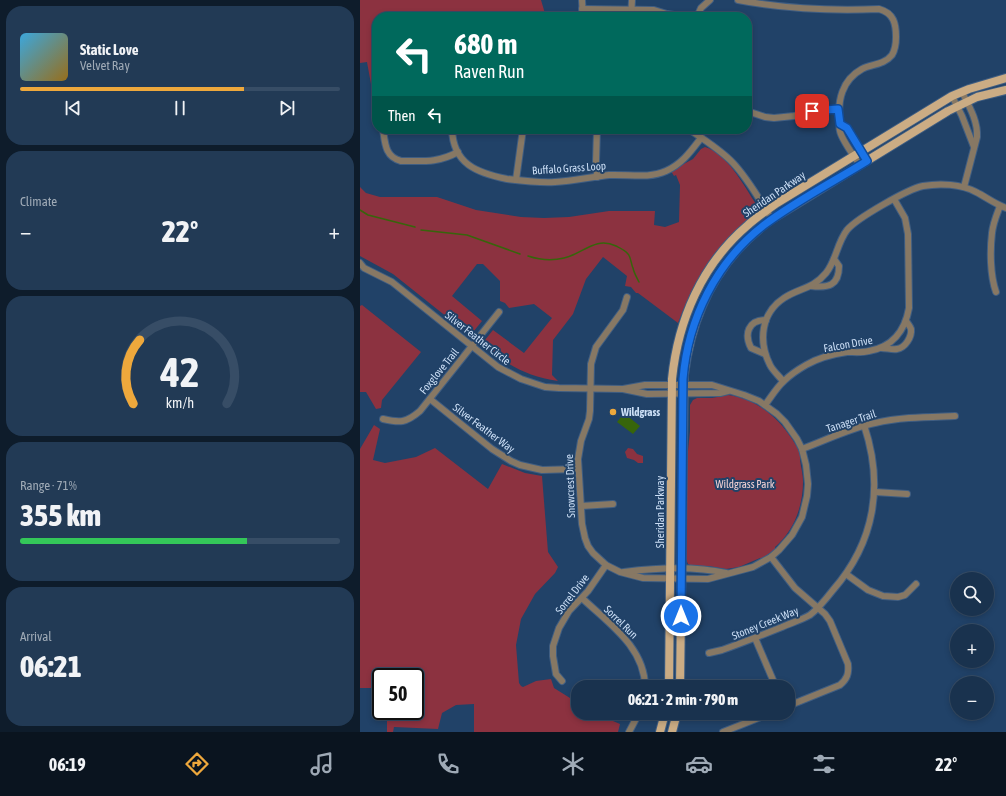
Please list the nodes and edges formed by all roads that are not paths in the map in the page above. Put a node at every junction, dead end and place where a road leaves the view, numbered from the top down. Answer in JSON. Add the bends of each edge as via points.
{"nodes":[{"id":1,"x":582,"y":0,"type":"edge"},
{"id":2,"x":632,"y":0,"type":"edge"},
{"id":3,"x":710,"y":0,"type":"edge"},
{"id":4,"x":738,"y":0,"type":"edge"},
{"id":5,"x":582,"y":9,"type":"junction"},
{"id":6,"x":582,"y":12,"type":"edge"},
{"id":7,"x":620,"y":12,"type":"edge"},
{"id":8,"x":632,"y":12,"type":"edge"},
{"id":9,"x":639,"y":12,"type":"edge"},
{"id":10,"x":660,"y":12,"type":"edge"},
{"id":11,"x":699,"y":12,"type":"edge"},
{"id":12,"x":1006,"y":78,"type":"edge"},
{"id":13,"x":1006,"y":90,"type":"edge"},
{"id":14,"x":962,"y":92,"type":"junction"},
{"id":15,"x":952,"y":96,"type":"junction"},
{"id":16,"x":967,"y":102,"type":"junction"},
{"id":17,"x":958,"y":106,"type":"junction"},
{"id":18,"x":838,"y":109,"type":"junction"},
{"id":19,"x":752,"y":113,"type":"edge"},
{"id":20,"x":384,"y":134,"type":"edge"},
{"id":21,"x":453,"y":134,"type":"edge"},
{"id":22,"x":522,"y":134,"type":"edge"},
{"id":23,"x":598,"y":134,"type":"edge"},
{"id":24,"x":696,"y":134,"type":"edge"},
{"id":25,"x":701,"y":138,"type":"junction"},
{"id":26,"x":974,"y":147,"type":"junction"},
{"id":27,"x":458,"y":152,"type":"junction"},
{"id":28,"x":857,"y":153,"type":"junction"},
{"id":29,"x":867,"y":161,"type":"junction"},
{"id":30,"x":860,"y":165,"type":"junction"},
{"id":31,"x":598,"y":177,"type":"junction"},
{"id":32,"x":516,"y":180,"type":"junction"},
{"id":33,"x":964,"y":187,"type":"junction"},
{"id":34,"x":894,"y":199,"type":"junction"},
{"id":35,"x":1003,"y":207,"type":"edge"},
{"id":36,"x":766,"y":211,"type":"junction"},
{"id":37,"x":772,"y":219,"type":"junction"},
{"id":38,"x":834,"y":259,"type":"junction"},
{"id":39,"x":361,"y":266,"type":"edge"},
{"id":40,"x":811,"y":286,"type":"junction"},
{"id":41,"x":996,"y":292,"type":"dead end"},
{"id":42,"x":626,"y":297,"type":"dead end"},
{"id":43,"x":499,"y":312,"type":"dead end"},
{"id":44,"x":766,"y":320,"type":"junction"},
{"id":45,"x":906,"y":321,"type":"junction"},
{"id":46,"x":472,"y":346,"type":"junction"},
{"id":47,"x":881,"y":348,"type":"junction"},
{"id":48,"x":766,"y":354,"type":"junction"},
{"id":49,"x":784,"y":381,"type":"junction"},
{"id":50,"x":591,"y":389,"type":"junction"},
{"id":51,"x":624,"y":389,"type":"junction"},
{"id":52,"x":672,"y":389,"type":"junction"},
{"id":53,"x":683,"y":389,"type":"junction"},
{"id":54,"x":430,"y":399,"type":"junction"},
{"id":55,"x":765,"y":405,"type":"junction"},
{"id":56,"x":955,"y":416,"type":"dead end"},
{"id":57,"x":383,"y":419,"type":"dead end"},
{"id":58,"x":864,"y":425,"type":"junction"},
{"id":59,"x":802,"y":449,"type":"junction"},
{"id":60,"x":578,"y":469,"type":"junction"},
{"id":61,"x":875,"y":492,"type":"junction"},
{"id":62,"x":907,"y":494,"type":"dead end"},
{"id":63,"x":613,"y":504,"type":"dead end"},
{"id":64,"x":581,"y":506,"type":"junction"},
{"id":65,"x":771,"y":557,"type":"junction"},
{"id":66,"x":606,"y":565,"type":"junction"},
{"id":67,"x":670,"y":569,"type":"junction"},
{"id":68,"x":682,"y":569,"type":"junction"},
{"id":69,"x":620,"y":572,"type":"junction"},
{"id":70,"x":728,"y":574,"type":"junction"},
{"id":71,"x":846,"y":574,"type":"junction"},
{"id":72,"x":670,"y":578,"type":"junction"},
{"id":73,"x":682,"y":578,"type":"junction"},
{"id":74,"x":916,"y":584,"type":"dead end"},
{"id":75,"x":582,"y":598,"type":"junction"},
{"id":76,"x":818,"y":608,"type":"junction"},
{"id":77,"x":756,"y":638,"type":"junction"},
{"id":78,"x":709,"y":653,"type":"dead end"},
{"id":79,"x":644,"y":680,"type":"edge"},
{"id":80,"x":669,"y":680,"type":"edge"},
{"id":81,"x":680,"y":680,"type":"edge"},
{"id":82,"x":773,"y":680,"type":"edge"},
{"id":83,"x":562,"y":681,"type":"dead end"},
{"id":84,"x":795,"y":703,"type":"edge"},
{"id":85,"x":635,"y":720,"type":"edge"},
{"id":86,"x":663,"y":720,"type":"edge"},
{"id":87,"x":675,"y":720,"type":"edge"},
{"id":88,"x":753,"y":720,"type":"edge"},
{"id":89,"x":629,"y":732,"type":"edge"},
{"id":90,"x":660,"y":732,"type":"edge"},
{"id":91,"x":672,"y":732,"type":"edge"},
{"id":92,"x":723,"y":732,"type":"edge"}],
"edges":[{"from":1,"to":5,"type":"street"},
{"from":2,"to":8,"type":"street"},
{"from":3,"to":11,"type":"street"},
{"from":4,"to":18,"type":"street","via":[[815,10],[879,9],[892,16],[896,25],[893,53],[887,60],[862,70],[850,79],[841,94]]},
{"from":5,"to":6,"type":"street"},
{"from":5,"to":7,"type":"street"},
{"from":9,"to":10,"type":"street"},
{"from":12,"to":14,"type":"main road","name":"Sheridan Parkway"},
{"from":13,"to":16,"type":"main road","name":"Sheridan Parkway"},
{"from":14,"to":15,"type":"main road","name":"Sheridan Parkway"},
{"from":14,"to":16,"type":"street"},
{"from":15,"to":17,"type":"street"},
{"from":15,"to":28,"type":"main road","name":"Sheridan Parkway"},
{"from":16,"to":17,"type":"main road","name":"Sheridan Parkway"},
{"from":16,"to":26,"type":"street","via":[[976,123],[977,138]]},
{"from":17,"to":26,"type":"street"},
{"from":17,"to":29,"type":"main road","name":"Sheridan Parkway"},
{"from":18,"to":19,"type":"street","via":[[774,118]]},
{"from":18,"to":28,"type":"street","via":[[840,131]]},
{"from":20,"to":27,"type":"street","via":[[387,156],[396,160],[432,161]]},
{"from":21,"to":27,"type":"street","name":"Buffalo Grass Loop"},
{"from":22,"to":32,"type":"street"},
{"from":23,"to":31,"type":"street"},
{"from":24,"to":25,"type":"street"},
{"from":25,"to":31,"type":"street","name":"Buffalo Grass Loop","via":[[683,161],[666,171],[648,176]]},
{"from":25,"to":36,"type":"street","via":[[733,163]]},
{"from":26,"to":33,"type":"street"},
{"from":27,"to":32,"type":"street","name":"Buffalo Grass Loop","via":[[468,165],[481,173]]},
{"from":28,"to":29,"type":"street"},
{"from":28,"to":30,"type":"street"},
{"from":28,"to":36,"type":"main road","name":"Sheridan Parkway"},
{"from":29,"to":30,"type":"main road","name":"Sheridan Parkway"},
{"from":30,"to":37,"type":"main road","name":"Sheridan Parkway"},
{"from":31,"to":32,"type":"street","name":"Buffalo Grass Loop","via":[[557,182]]},
{"from":33,"to":34,"type":"street","via":[[923,186]]},
{"from":33,"to":35,"type":"street"},
{"from":34,"to":38,"type":"street","via":[[863,217],[847,230]]},
{"from":34,"to":45,"type":"street","name":"Falcon Drive","via":[[905,218],[908,234],[909,308]]},
{"from":35,"to":41,"type":"street","via":[[992,231],[992,282]]},
{"from":36,"to":37,"type":"street"},
{"from":36,"to":52,"type":"main road","name":"Sheridan Parkway","via":[[726,246],[700,285],[678,340]]},
{"from":37,"to":53,"type":"main road","name":"Sheridan Parkway","via":[[736,251],[710,289],[690,337]]},
{"from":38,"to":40,"type":"street","via":[[827,272]]},
{"from":38,"to":40,"type":"street","via":[[839,266],[835,281],[826,287]]},
{"from":39,"to":46,"type":"street","name":"Silver Feather Circle","via":[[392,282]]},
{"from":40,"to":44,"type":"street","via":[[785,297],[776,304]]},
{"from":42,"to":50,"type":"street","name":"Snowcrest Drive","via":[[623,310],[596,347],[591,364]]},
{"from":43,"to":46,"type":"street","name":"Foxglove Trail"},
{"from":44,"to":48,"type":"street","via":[[762,331],[762,343]]},
{"from":44,"to":48,"type":"street","via":[[756,321],[751,325],[747,337],[751,348]]},
{"from":45,"to":47,"type":"street","name":"Falcon Drive","via":[[892,342]]},
{"from":45,"to":47,"type":"street","name":"Falcon Drive","via":[[911,332],[906,344],[897,349]]},
{"from":46,"to":50,"type":"street","name":"Silver Feather Circle","via":[[498,367],[520,379],[545,387]]},
{"from":46,"to":54,"type":"street","name":"Foxglove Trail"},
{"from":47,"to":49,"type":"street","name":"Falcon Drive","via":[[828,356],[807,365]]},
{"from":48,"to":49,"type":"street","via":[[770,366]]},
{"from":49,"to":55,"type":"street","name":"Falcon Drive"},
{"from":50,"to":51,"type":"street","name":"Silver Feather Circle"},
{"from":50,"to":60,"type":"street","name":"Snowcrest Drive","via":[[590,411],[578,450]]},
{"from":51,"to":52,"type":"street","name":"Silver Feather Circle","via":[[645,385]]},
{"from":51,"to":52,"type":"street","name":"Silver Feather Circle","via":[[647,394]]},
{"from":52,"to":53,"type":"street"},
{"from":52,"to":67,"type":"main road","name":"Sheridan Parkway"},
{"from":53,"to":55,"type":"street","name":"Snowcrest Drive","via":[[720,393],[728,391]]},
{"from":53,"to":68,"type":"main road","name":"Sheridan Parkway"},
{"from":54,"to":57,"type":"street","name":"Foxglove Trail","via":[[420,411],[406,420],[398,422]]},
{"from":54,"to":60,"type":"street","name":"Silver Feather Way","via":[[492,449],[511,461],[542,470]]},
{"from":55,"to":59,"type":"street","name":"Snowcrest Drive","via":[[785,422]]},
{"from":56,"to":58,"type":"street","name":"Tanager Trail","via":[[890,420]]},
{"from":58,"to":59,"type":"street","name":"Tanager Trail"},
{"from":58,"to":61,"type":"street","name":"Stoney Creek Way","via":[[872,450]]},
{"from":59,"to":65,"type":"street","name":"Snowcrest Drive","via":[[808,474],[805,508],[792,535]]},
{"from":60,"to":64,"type":"street","name":"Snowcrest Drive"},
{"from":61,"to":62,"type":"street"},
{"from":61,"to":71,"type":"street","name":"Stoney Creek Way","via":[[866,535]]},
{"from":63,"to":64,"type":"street"},
{"from":64,"to":66,"type":"street","name":"Snowcrest Drive","via":[[586,542],[593,554]]},
{"from":65,"to":70,"type":"street","name":"Snowcrest Drive","via":[[753,567]]},
{"from":65,"to":76,"type":"street","via":[[791,584]]},
{"from":66,"to":69,"type":"street","name":"Snowcrest Drive"},
{"from":66,"to":75,"type":"street","name":"Sorrel Drive"},
{"from":67,"to":68,"type":"street"},
{"from":67,"to":69,"type":"street"},
{"from":67,"to":72,"type":"main road","name":"Sheridan Parkway"},
{"from":68,"to":70,"type":"street","via":[[710,570]]},
{"from":68,"to":73,"type":"main road","name":"Sheridan Parkway"},
{"from":69,"to":72,"type":"street","name":"Snowcrest Drive","via":[[643,578]]},
{"from":70,"to":73,"type":"street","name":"Snowcrest Drive","via":[[708,579]]},
{"from":71,"to":74,"type":"street","via":[[875,594],[890,597],[905,595]]},
{"from":71,"to":76,"type":"street","name":"Stoney Creek Way"},
{"from":72,"to":73,"type":"street","name":"Snowcrest Drive"},
{"from":72,"to":80,"type":"main road","name":"Sheridan Parkway"},
{"from":73,"to":81,"type":"main road","name":"Sheridan Parkway"},
{"from":75,"to":79,"type":"street","name":"Sorrel Run","via":[[636,652],[643,668]]},
{"from":75,"to":83,"type":"street","name":"Sorrel Drive","via":[[563,619],[556,636],[554,666]]},
{"from":76,"to":77,"type":"street","name":"Stoney Creek Way","via":[[805,618]]},
{"from":76,"to":84,"type":"street","via":[[834,627],[848,664],[849,674],[840,685]]},
{"from":77,"to":78,"type":"street","name":"Stoney Creek Way"},
{"from":77,"to":82,"type":"street"},
{"from":85,"to":89,"type":"street"},
{"from":86,"to":90,"type":"main road"},
{"from":87,"to":91,"type":"main road"},
{"from":88,"to":92,"type":"street"}]}
